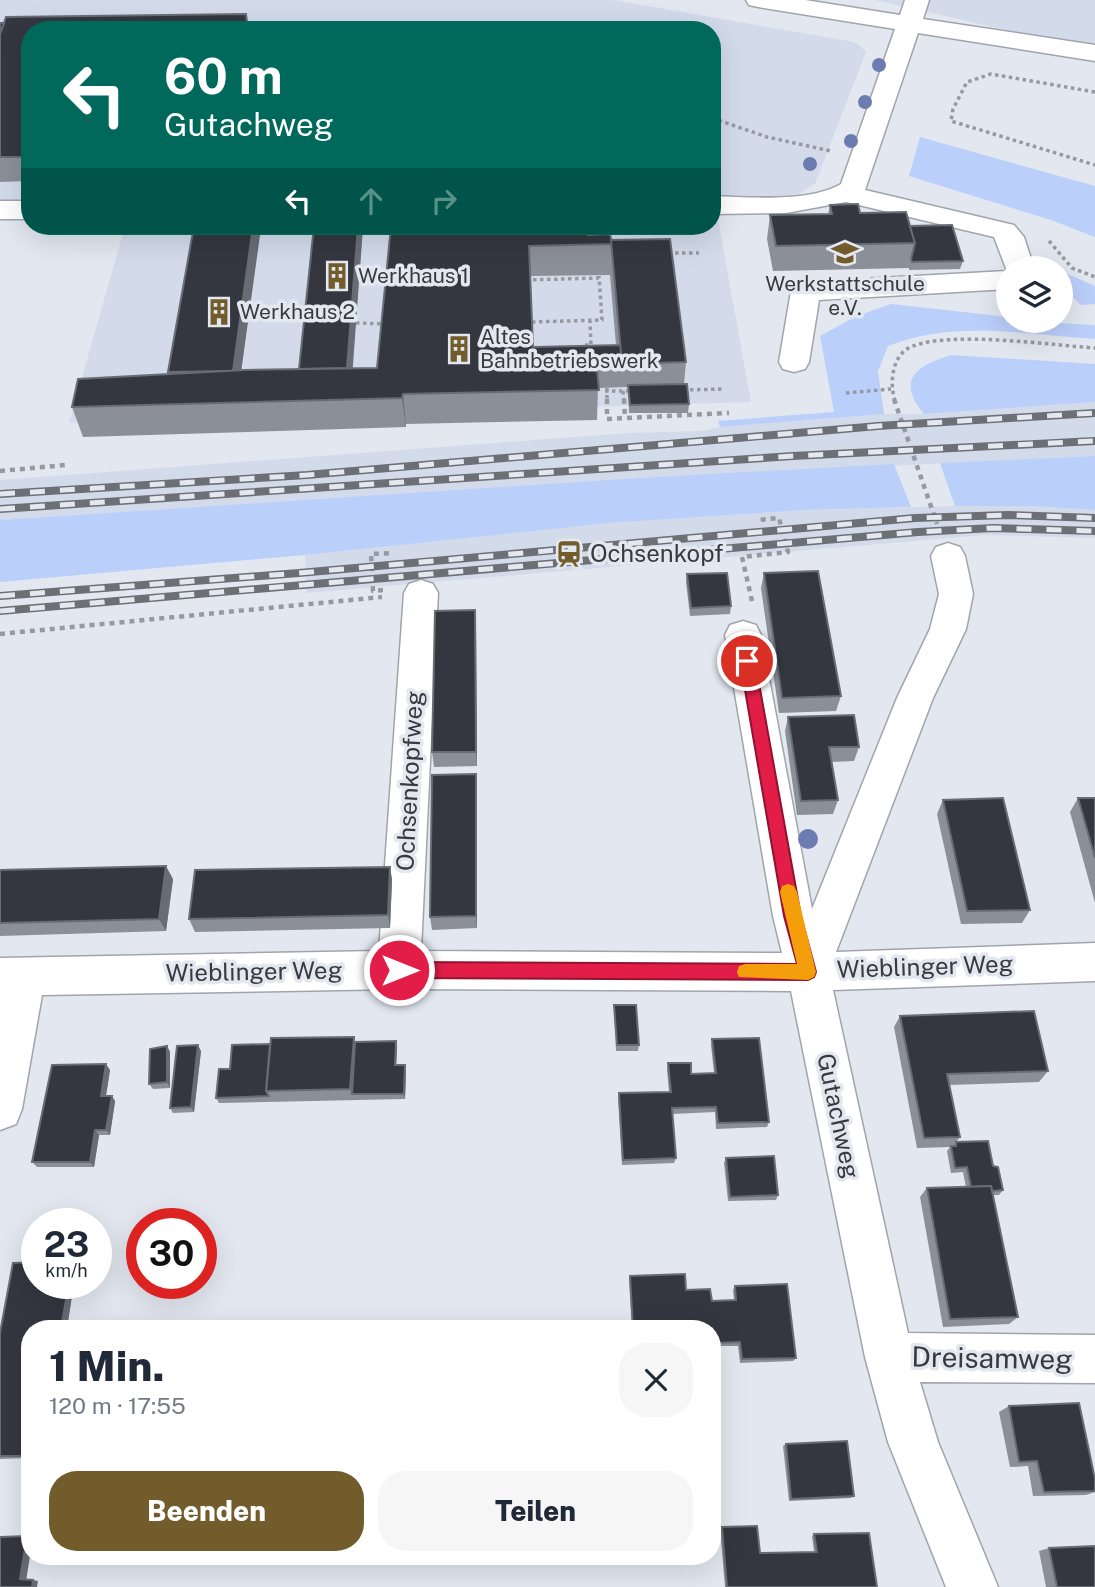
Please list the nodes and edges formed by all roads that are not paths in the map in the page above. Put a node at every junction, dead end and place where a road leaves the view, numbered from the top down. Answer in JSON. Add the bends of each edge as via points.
{"nodes":[{"id":1,"x":758,"y":0,"type":"edge"},
{"id":2,"x":912,"y":12,"type":"edge"},
{"id":3,"x":1095,"y":53,"type":"edge"},
{"id":4,"x":721,"y":185,"type":"edge"},
{"id":5,"x":0,"y":188,"type":"edge"},
{"id":6,"x":21,"y":188,"type":"edge"},
{"id":7,"x":851,"y":188,"type":"junction"},
{"id":8,"x":721,"y":205,"type":"edge"},
{"id":9,"x":0,"y":210,"type":"edge"},
{"id":10,"x":21,"y":210,"type":"edge"},
{"id":11,"x":1016,"y":256,"type":"edge"},
{"id":12,"x":996,"y":281,"type":"edge"},
{"id":13,"x":794,"y":362,"type":"dead end"},
{"id":14,"x":948,"y":556,"type":"road end"},
{"id":15,"x":421,"y":593,"type":"road end"},
{"id":16,"x":743,"y":635,"type":"dead end"},
{"id":17,"x":1095,"y":962,"type":"edge"},
{"id":18,"x":399,"y":970,"type":"junction"},
{"id":19,"x":808,"y":972,"type":"junction"},
{"id":20,"x":12,"y":976,"type":"edge"},
{"id":21,"x":0,"y":1109,"type":"edge"},
{"id":22,"x":890,"y":1357,"type":"junction"},
{"id":23,"x":1095,"y":1359,"type":"edge"},
{"id":24,"x":972,"y":1587,"type":"edge"}],
"edges":[{"from":1,"to":2,"type":"street"},
{"from":2,"to":3,"type":"street"},
{"from":2,"to":7,"type":"street"},
{"from":4,"to":7,"type":"street"},
{"from":5,"to":6,"type":"street"},
{"from":7,"to":8,"type":"street","via":[[837,198]]},
{"from":7,"to":11,"type":"street","via":[[1004,231]]},
{"from":9,"to":10,"type":"street"},
{"from":12,"to":13,"type":"street","via":[[806,290]]},
{"from":14,"to":19,"type":"street","via":[[956,594],[948,629],[915,698]]},
{"from":15,"to":18,"type":"street","name":"Ochsenkopfweg"},
{"from":16,"to":19,"type":"street","name":"Gutachweg","via":[[793,916]]},
{"from":17,"to":19,"type":"street","name":"Wieblinger Weg"},
{"from":18,"to":19,"type":"street","name":"Wieblinger Weg"},
{"from":18,"to":20,"type":"street","name":"Wieblinger Weg"},
{"from":19,"to":22,"type":"street","name":"Gutachweg"},
{"from":20,"to":21,"type":"street"},
{"from":22,"to":23,"type":"street","name":"Dreisamweg"},
{"from":22,"to":24,"type":"street","name":"Gutachweg","via":[[913,1442]]}]}
